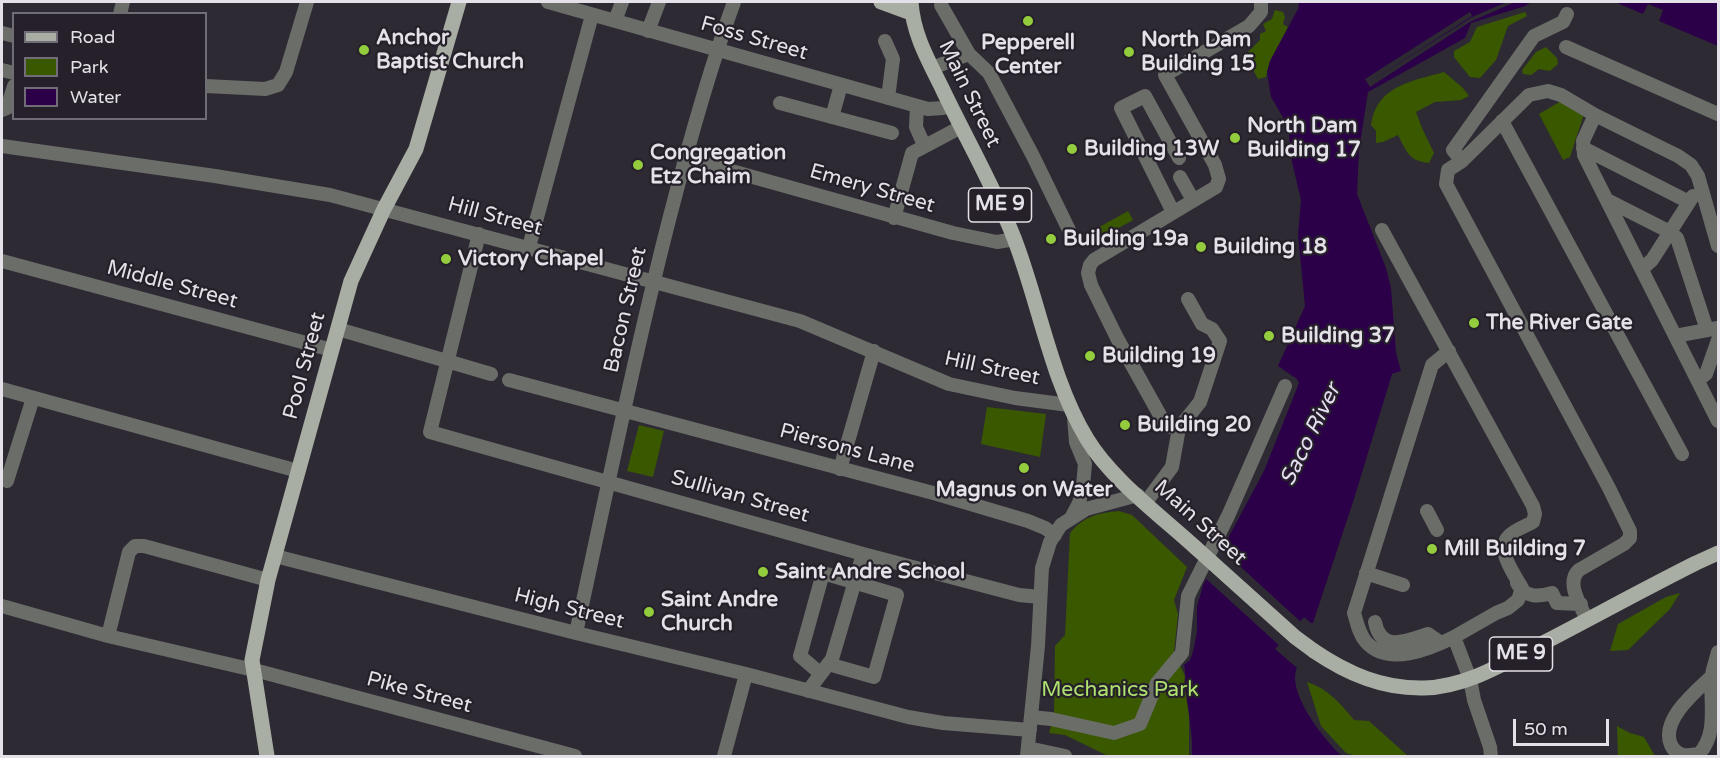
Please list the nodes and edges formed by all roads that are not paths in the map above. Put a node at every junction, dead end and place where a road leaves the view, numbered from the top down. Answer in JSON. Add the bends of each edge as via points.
{"nodes":[{"id":1,"x":307,"y":2,"type":"edge"},
{"id":2,"x":459,"y":2,"type":"edge"},
{"id":3,"x":548,"y":2,"type":"edge"},
{"id":4,"x":622,"y":2,"type":"edge"},
{"id":5,"x":659,"y":2,"type":"edge"},
{"id":6,"x":734,"y":2,"type":"edge"},
{"id":7,"x":881,"y":2,"type":"edge"},
{"id":8,"x":1261,"y":2,"type":"edge"},
{"id":9,"x":941,"y":5,"type":"dead end"},
{"id":10,"x":911,"y":7,"type":"edge"},
{"id":11,"x":1567,"y":14,"type":"dead end"},
{"id":12,"x":592,"y":15,"type":"junction"},
{"id":13,"x":615,"y":21,"type":"junction"},
{"id":14,"x":648,"y":31,"type":"junction"},
{"id":15,"x":885,"y":41,"type":"dead end"},
{"id":16,"x":1566,"y":47,"type":"dead end"},
{"id":17,"x":716,"y":50,"type":"junction"},
{"id":18,"x":969,"y":54,"type":"junction"},
{"id":19,"x":932,"y":68,"type":"junction"},
{"id":20,"x":841,"y":85,"type":"junction"},
{"id":21,"x":207,"y":86,"type":"edge"},
{"id":22,"x":12,"y":92,"type":"edge"},
{"id":23,"x":888,"y":98,"type":"junction"},
{"id":24,"x":780,"y":103,"type":"dead end"},
{"id":25,"x":950,"y":105,"type":"junction"},
{"id":26,"x":917,"y":106,"type":"junction"},
{"id":27,"x":2,"y":110,"type":"edge"},
{"id":28,"x":1719,"y":114,"type":"edge"},
{"id":29,"x":1595,"y":115,"type":"junction"},
{"id":30,"x":832,"y":117,"type":"junction"},
{"id":31,"x":1502,"y":121,"type":"junction"},
{"id":32,"x":962,"y":127,"type":"junction"},
{"id":33,"x":892,"y":133,"type":"dead end"},
{"id":34,"x":924,"y":145,"type":"junction"},
{"id":35,"x":2,"y":146,"type":"edge"},
{"id":36,"x":1583,"y":148,"type":"junction"},
{"id":37,"x":685,"y":158,"type":"junction"},
{"id":38,"x":1179,"y":158,"type":"dead end"},
{"id":39,"x":1462,"y":161,"type":"junction"},
{"id":40,"x":1180,"y":177,"type":"dead end"},
{"id":41,"x":1702,"y":190,"type":"junction"},
{"id":42,"x":1193,"y":200,"type":"junction"},
{"id":43,"x":1607,"y":200,"type":"junction"},
{"id":44,"x":1689,"y":202,"type":"junction"},
{"id":45,"x":384,"y":209,"type":"junction"},
{"id":46,"x":1173,"y":212,"type":"junction"},
{"id":47,"x":894,"y":218,"type":"junction"},
{"id":48,"x":1069,"y":230,"type":"dead end"},
{"id":49,"x":1382,"y":231,"type":"dead end"},
{"id":50,"x":1670,"y":232,"type":"junction"},
{"id":51,"x":479,"y":234,"type":"junction"},
{"id":52,"x":1015,"y":239,"type":"junction"},
{"id":53,"x":1719,"y":246,"type":"edge"},
{"id":54,"x":529,"y":248,"type":"junction"},
{"id":55,"x":2,"y":261,"type":"edge"},
{"id":56,"x":1642,"y":269,"type":"junction"},
{"id":57,"x":654,"y":281,"type":"junction"},
{"id":58,"x":1188,"y":299,"type":"dead end"},
{"id":59,"x":338,"y":329,"type":"junction"},
{"id":60,"x":1713,"y":329,"type":"edge"},
{"id":61,"x":1675,"y":336,"type":"junction"},
{"id":62,"x":1719,"y":340,"type":"edge"},
{"id":63,"x":332,"y":350,"type":"junction"},
{"id":64,"x":874,"y":351,"type":"junction"},
{"id":65,"x":1449,"y":351,"type":"junction"},
{"id":66,"x":447,"y":361,"type":"junction"},
{"id":67,"x":490,"y":374,"type":"dead end"},
{"id":68,"x":508,"y":380,"type":"dead end"},
{"id":69,"x":1698,"y":380,"type":"junction"},
{"id":70,"x":1285,"y":386,"type":"dead end"},
{"id":71,"x":2,"y":389,"type":"edge"},
{"id":72,"x":1485,"y":394,"type":"dead end"},
{"id":73,"x":33,"y":398,"type":"junction"},
{"id":74,"x":1072,"y":410,"type":"junction"},
{"id":75,"x":624,"y":411,"type":"junction"},
{"id":76,"x":1719,"y":421,"type":"edge"},
{"id":77,"x":1179,"y":428,"type":"junction"},
{"id":78,"x":1682,"y":454,"type":"dead end"},
{"id":79,"x":840,"y":469,"type":"junction"},
{"id":80,"x":298,"y":471,"type":"junction"},
{"id":81,"x":7,"y":481,"type":"dead end"},
{"id":82,"x":609,"y":482,"type":"junction"},
{"id":83,"x":1142,"y":498,"type":"junction"},
{"id":84,"x":1427,"y":511,"type":"dead end"},
{"id":85,"x":1071,"y":518,"type":"junction"},
{"id":86,"x":1437,"y":530,"type":"dead end"},
{"id":87,"x":1055,"y":535,"type":"junction"},
{"id":88,"x":1719,"y":553,"type":"edge"},
{"id":89,"x":863,"y":554,"type":"junction"},
{"id":90,"x":275,"y":556,"type":"junction"},
{"id":91,"x":1366,"y":573,"type":"junction"},
{"id":92,"x":268,"y":580,"type":"junction"},
{"id":93,"x":854,"y":582,"type":"junction"},
{"id":94,"x":1403,"y":585,"type":"dead end"},
{"id":95,"x":1040,"y":597,"type":"junction"},
{"id":96,"x":1581,"y":604,"type":"junction"},
{"id":97,"x":2,"y":606,"type":"edge"},
{"id":98,"x":1587,"y":620,"type":"junction"},
{"id":99,"x":1375,"y":622,"type":"dead end"},
{"id":100,"x":576,"y":633,"type":"junction"},
{"id":101,"x":108,"y":636,"type":"junction"},
{"id":102,"x":1447,"y":640,"type":"junction"},
{"id":103,"x":1719,"y":652,"type":"edge"},
{"id":104,"x":825,"y":669,"type":"junction"},
{"id":105,"x":252,"y":670,"type":"junction"},
{"id":106,"x":746,"y":674,"type":"junction"},
{"id":107,"x":1712,"y":676,"type":"junction"},
{"id":108,"x":1470,"y":679,"type":"junction"},
{"id":109,"x":808,"y":691,"type":"junction"},
{"id":110,"x":1031,"y":724,"type":"junction"},
{"id":111,"x":1028,"y":752,"type":"edge"},
{"id":112,"x":267,"y":756,"type":"edge"},
{"id":113,"x":575,"y":756,"type":"edge"},
{"id":114,"x":724,"y":756,"type":"edge"},
{"id":115,"x":1065,"y":756,"type":"edge"},
{"id":116,"x":1491,"y":756,"type":"edge"}],
"edges":[{"from":1,"to":21,"type":"street","via":[[286,72],[278,85],[265,89]]},
{"from":2,"to":45,"type":"main road","name":"Pool Street","via":[[416,149]]},
{"from":3,"to":12,"type":"street","name":"Foss Street"},
{"from":4,"to":13,"type":"street"},
{"from":5,"to":14,"type":"street"},
{"from":6,"to":17,"type":"street","name":"Bacon Street"},
{"from":7,"to":10,"type":"main road","number":"ME 9"},
{"from":8,"to":42,"type":"street","via":[[1261,12],[1249,26],[1164,75],[1218,173],[1216,187]]},
{"from":9,"to":18,"type":"street"},
{"from":10,"to":19,"type":"main road","name":"Main Street","number":"ME 9","via":[[917,36]]},
{"from":11,"to":39,"type":"street","via":[[1563,22],[1534,36],[1487,100],[1454,150]]},
{"from":12,"to":13,"type":"street","name":"Foss Street"},
{"from":12,"to":54,"type":"street"},
{"from":13,"to":14,"type":"street","name":"Foss Street"},
{"from":14,"to":17,"type":"street","name":"Foss Street"},
{"from":15,"to":23,"type":"street","via":[[892,59]]},
{"from":16,"to":28,"type":"street"},
{"from":17,"to":20,"type":"street","name":"Foss Street"},
{"from":17,"to":37,"type":"street","name":"Bacon Street"},
{"from":18,"to":19,"type":"street"},
{"from":18,"to":48,"type":"street","via":[[988,73]]},
{"from":19,"to":25,"type":"main road","name":"Main Street","number":"ME 9"},
{"from":20,"to":23,"type":"street","name":"Foss Street"},
{"from":20,"to":30,"type":"street"},
{"from":22,"to":27,"type":"street","via":[[7,108]]},
{"from":23,"to":26,"type":"street","name":"Foss Street"},
{"from":24,"to":30,"type":"street"},
{"from":25,"to":26,"type":"street","name":"Foss Street","via":[[937,109]]},
{"from":25,"to":32,"type":"main road","name":"Main Street","number":"ME 9"},
{"from":26,"to":34,"type":"street","via":[[916,127]]},
{"from":29,"to":31,"type":"street","via":[[1548,91],[1529,95]]},
{"from":29,"to":36,"type":"street"},
{"from":29,"to":41,"type":"street","via":[[1686,160]]},
{"from":30,"to":33,"type":"street"},
{"from":31,"to":39,"type":"street"},
{"from":31,"to":78,"type":"street"},
{"from":32,"to":34,"type":"street"},
{"from":32,"to":52,"type":"main road","name":"Main Street","number":"ME 9"},
{"from":34,"to":47,"type":"street","via":[[912,153]]},
{"from":35,"to":45,"type":"street","name":"Hill Street","via":[[289,187]]},
{"from":36,"to":43,"type":"street"},
{"from":36,"to":44,"type":"street"},
{"from":37,"to":47,"type":"street","name":"Emery Street"},
{"from":37,"to":57,"type":"street","name":"Bacon Street"},
{"from":38,"to":46,"type":"street","via":[[1145,96],[1121,108]]},
{"from":39,"to":96,"type":"street","via":[[1448,170],[1446,184],[1630,531],[1624,544],[1576,573],[1572,582]]},
{"from":40,"to":42,"type":"street"},
{"from":41,"to":44,"type":"street"},
{"from":41,"to":53,"type":"street"},
{"from":42,"to":46,"type":"street"},
{"from":43,"to":50,"type":"street"},
{"from":43,"to":56,"type":"street"},
{"from":44,"to":50,"type":"street"},
{"from":45,"to":51,"type":"street","name":"Hill Street"},
{"from":45,"to":59,"type":"main road","name":"Pool Street","via":[[351,280]]},
{"from":46,"to":77,"type":"street","via":[[1094,260],[1088,273],[1117,338],[1166,426]]},
{"from":47,"to":52,"type":"street","name":"Emery Street","via":[[997,242]]},
{"from":49,"to":65,"type":"street"},
{"from":50,"to":56,"type":"street"},
{"from":50,"to":60,"type":"street","via":[[1679,241]]},
{"from":51,"to":54,"type":"street","name":"Hill Street"},
{"from":51,"to":66,"type":"street"},
{"from":52,"to":74,"type":"main road","name":"Main Street","number":"ME 9"},
{"from":54,"to":57,"type":"street","name":"Hill Street"},
{"from":55,"to":63,"type":"street","name":"Middle Street"},
{"from":56,"to":61,"type":"street"},
{"from":57,"to":64,"type":"street","name":"Hill Street","via":[[801,321]]},
{"from":57,"to":75,"type":"street","name":"Bacon Street"},
{"from":58,"to":77,"type":"street","via":[[1202,324],[1212,328],[1220,341],[1200,402]]},
{"from":59,"to":63,"type":"main road","name":"Pool Street"},
{"from":59,"to":66,"type":"street"},
{"from":60,"to":61,"type":"street"},
{"from":61,"to":69,"type":"street"},
{"from":62,"to":69,"type":"street","via":[[1706,374]]},
{"from":63,"to":80,"type":"main road","name":"Pool Street"},
{"from":64,"to":74,"type":"street","name":"Hill Street","via":[[950,384]]},
{"from":64,"to":79,"type":"street"},
{"from":65,"to":91,"type":"street","via":[[1432,365]]},
{"from":65,"to":102,"type":"street","via":[[1535,514],[1533,522],[1508,537],[1504,546],[1505,557],[1522,588],[1518,600]]},
{"from":66,"to":67,"type":"street"},
{"from":66,"to":82,"type":"street","name":"Sullivan Street","via":[[430,432]]},
{"from":68,"to":75,"type":"street","name":"Piersons Lane"},
{"from":69,"to":76,"type":"street"},
{"from":70,"to":110,"type":"street","name":"High Street","via":[[1188,596],[1182,653],[1157,683],[1140,724],[1114,733],[1051,719]]},
{"from":71,"to":73,"type":"street"},
{"from":72,"to":96,"type":"street","via":[[1487,412],[1537,510],[1536,521],[1503,542],[1501,554],[1523,592],[1540,596],[1552,593],[1557,603]]},
{"from":73,"to":80,"type":"street"},
{"from":73,"to":81,"type":"street"},
{"from":74,"to":83,"type":"main road","name":"Main Street","number":"ME 9","via":[[1096,451]]},
{"from":74,"to":85,"type":"street","via":[[1076,442],[1085,464],[1083,486]]},
{"from":75,"to":79,"type":"street","name":"Piersons Lane"},
{"from":75,"to":82,"type":"street","name":"Bacon Street"},
{"from":77,"to":83,"type":"street","via":[[1172,466]]},
{"from":79,"to":87,"type":"street","name":"Piersons Lane","via":[[1028,521]]},
{"from":80,"to":90,"type":"main road","name":"Pool Street"},
{"from":82,"to":89,"type":"street","name":"Sullivan Street"},
{"from":82,"to":100,"type":"street","name":"Bacon Street"},
{"from":83,"to":85,"type":"street","via":[[1096,506]]},
{"from":83,"to":108,"type":"main road","name":"Main Street","number":"ME 9","bridge":true,"via":[[1295,637],[1355,675],[1394,686],[1426,688]]},
{"from":84,"to":86,"type":"street"},
{"from":85,"to":87,"type":"street"},
{"from":87,"to":95,"type":"street","via":[[1042,568]]},
{"from":88,"to":98,"type":"main road","name":"Main Street","number":"ME 9"},
{"from":89,"to":93,"type":"street"},
{"from":89,"to":95,"type":"street","name":"Sullivan Street","via":[[1019,595]]},
{"from":90,"to":92,"type":"main road","name":"Pool Street"},
{"from":90,"to":100,"type":"street","name":"High Street"},
{"from":91,"to":94,"type":"street"},
{"from":91,"to":102,"type":"street","via":[[1354,613],[1359,630],[1374,649],[1400,654]]},
{"from":92,"to":101,"type":"street","via":[[135,546],[129,552]]},
{"from":92,"to":105,"type":"main road","name":"Pool Street"},
{"from":93,"to":104,"type":"street","via":[[832,659]]},
{"from":93,"to":104,"type":"street","via":[[824,573],[800,656]]},
{"from":93,"to":104,"type":"street","via":[[897,595],[874,677]]},
{"from":95,"to":110,"type":"street"},
{"from":96,"to":98,"type":"street"},
{"from":97,"to":101,"type":"street","name":"Pike Street"},
{"from":98,"to":108,"type":"main road","name":"Main Street","number":"ME 9"},
{"from":99,"to":102,"type":"street","via":[[1378,634],[1386,641],[1401,642],[1428,634]]},
{"from":100,"to":106,"type":"street","name":"High Street"},
{"from":101,"to":105,"type":"street","name":"Pike Street"},
{"from":102,"to":108,"type":"street"},
{"from":103,"to":107,"type":"street"},
{"from":104,"to":109,"type":"street"},
{"from":105,"to":112,"type":"main road","name":"Pool Street"},
{"from":105,"to":113,"type":"street","name":"Pike Street"},
{"from":106,"to":109,"type":"street","name":"High Street"},
{"from":106,"to":114,"type":"street"},
{"from":107,"to":107,"type":"street","via":[[1712,717],[1706,747],[1699,754],[1682,756],[1669,742],[1669,728],[1678,712]]},
{"from":108,"to":116,"type":"street"},
{"from":109,"to":110,"type":"street","name":"High Street","via":[[919,719]]},
{"from":110,"to":111,"type":"street"},
{"from":111,"to":115,"type":"street"}]}
